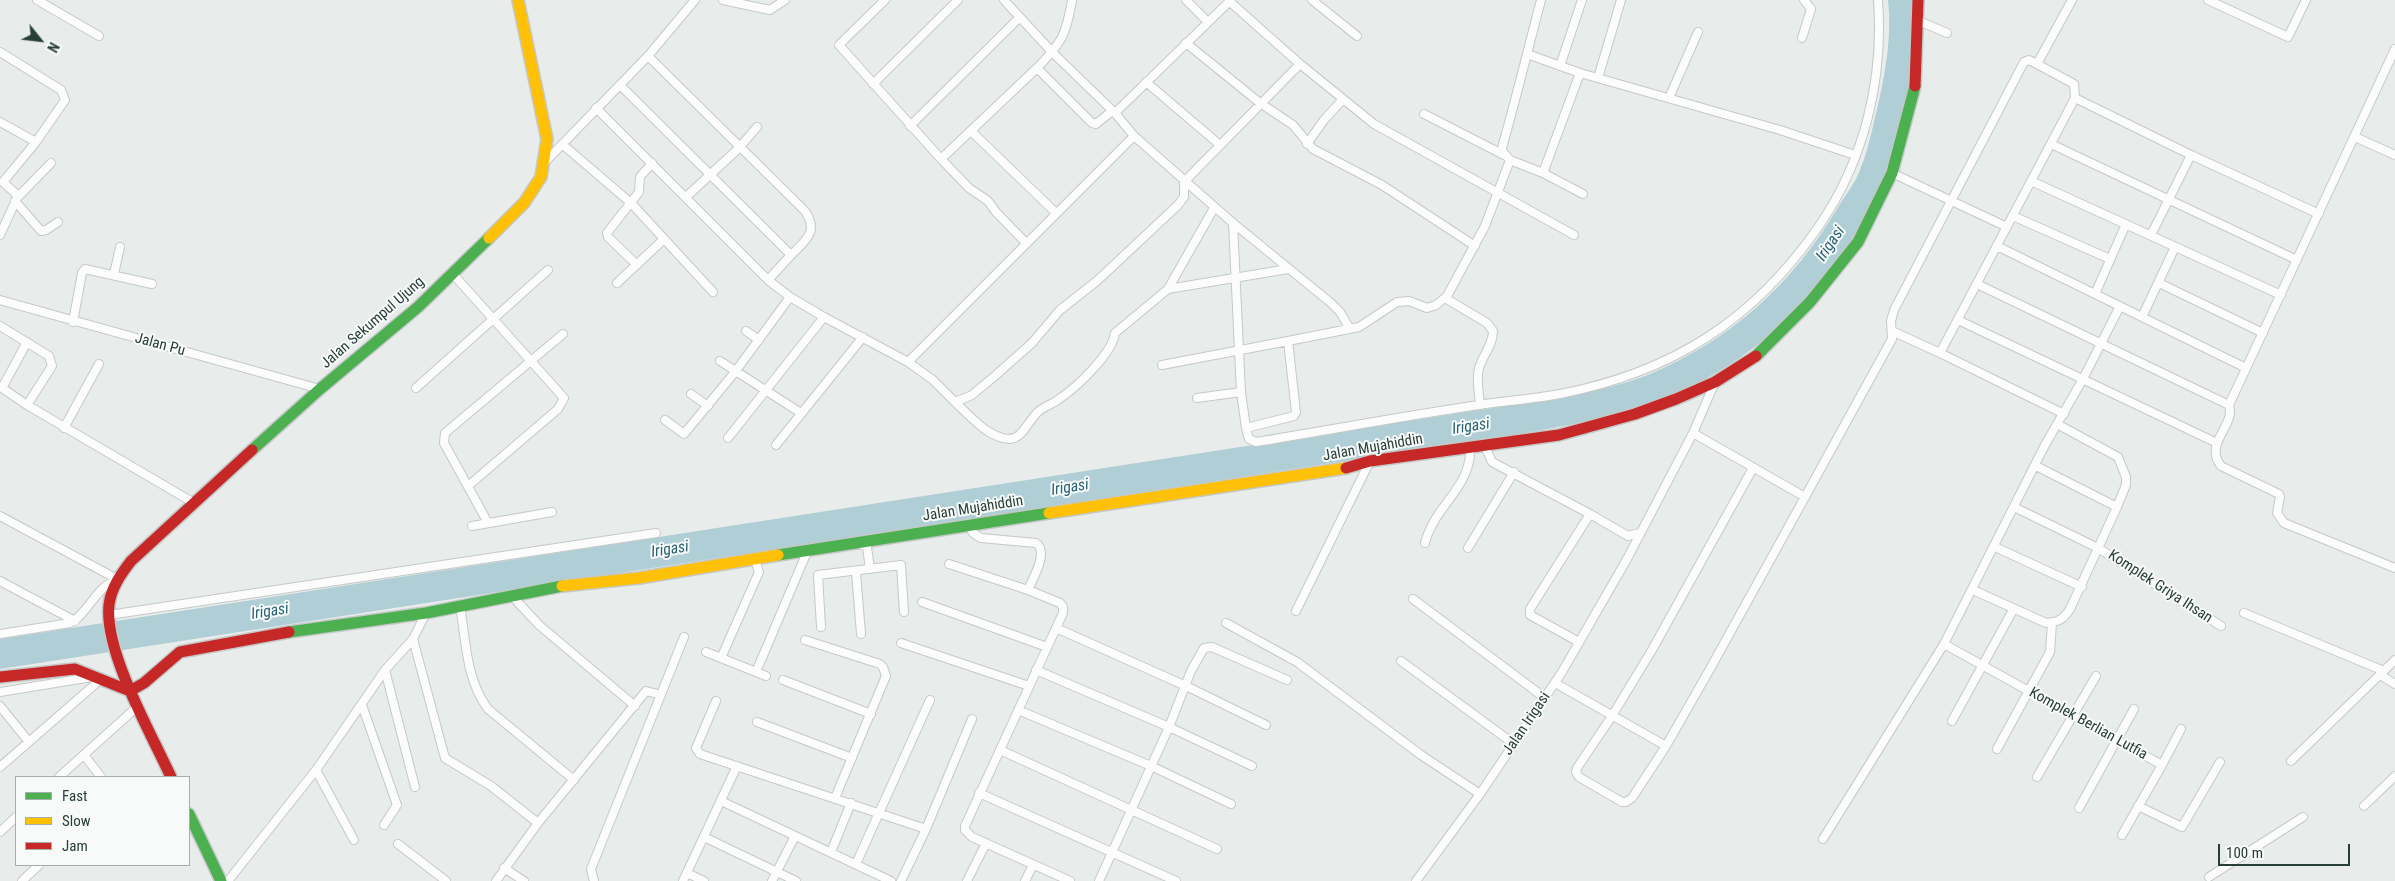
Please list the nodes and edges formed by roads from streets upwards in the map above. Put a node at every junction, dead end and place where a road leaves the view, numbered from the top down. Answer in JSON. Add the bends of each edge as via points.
{"nodes":[{"id":1,"x":37,"y":0,"type":"edge"},
{"id":2,"x":518,"y":0,"type":"edge"},
{"id":3,"x":695,"y":0,"type":"edge"},
{"id":4,"x":723,"y":0,"type":"edge"},
{"id":5,"x":785,"y":0,"type":"edge"},
{"id":6,"x":885,"y":0,"type":"edge"},
{"id":7,"x":958,"y":0,"type":"edge"},
{"id":8,"x":1004,"y":0,"type":"edge"},
{"id":9,"x":1072,"y":0,"type":"edge"},
{"id":10,"x":1186,"y":0,"type":"edge"},
{"id":11,"x":1312,"y":0,"type":"edge"},
{"id":12,"x":1541,"y":0,"type":"edge"},
{"id":13,"x":1582,"y":0,"type":"edge"},
{"id":14,"x":1621,"y":0,"type":"edge"},
{"id":15,"x":1804,"y":0,"type":"edge"},
{"id":16,"x":1878,"y":0,"type":"edge"},
{"id":17,"x":1918,"y":0,"type":"edge"},
{"id":18,"x":2072,"y":0,"type":"edge"},
{"id":19,"x":2208,"y":0,"type":"edge"},
{"id":20,"x":2306,"y":0,"type":"edge"},
{"id":21,"x":1230,"y":1,"type":"edge"},
{"id":22,"x":1020,"y":17,"type":"junction"},
{"id":23,"x":1919,"y":21,"type":"junction"},
{"id":24,"x":1208,"y":22,"type":"junction"},
{"id":25,"x":1698,"y":32,"type":"dead end"},
{"id":26,"x":1947,"y":33,"type":"dead end"},
{"id":27,"x":99,"y":36,"type":"dead end"},
{"id":28,"x":1357,"y":36,"type":"dead end"},
{"id":29,"x":1802,"y":38,"type":"dead end"},
{"id":30,"x":1186,"y":43,"type":"junction"},
{"id":31,"x":2395,"y":49,"type":"edge"},
{"id":32,"x":0,"y":52,"type":"edge"},
{"id":33,"x":1052,"y":52,"type":"junction"},
{"id":34,"x":1527,"y":54,"type":"junction"},
{"id":35,"x":648,"y":56,"type":"junction"},
{"id":36,"x":1300,"y":64,"type":"junction"},
{"id":37,"x":2037,"y":64,"type":"junction"},
{"id":38,"x":1560,"y":66,"type":"junction"},
{"id":39,"x":1037,"y":68,"type":"junction"},
{"id":40,"x":1580,"y":73,"type":"junction"},
{"id":41,"x":1598,"y":78,"type":"junction"},
{"id":42,"x":1146,"y":82,"type":"junction"},
{"id":43,"x":874,"y":84,"type":"junction"},
{"id":44,"x":620,"y":85,"type":"junction"},
{"id":45,"x":1669,"y":98,"type":"junction"},
{"id":46,"x":2075,"y":98,"type":"junction"},
{"id":47,"x":1343,"y":99,"type":"junction"},
{"id":48,"x":1260,"y":103,"type":"junction"},
{"id":49,"x":596,"y":108,"type":"junction"},
{"id":50,"x":1114,"y":112,"type":"junction"},
{"id":51,"x":1424,"y":114,"type":"dead end"},
{"id":52,"x":0,"y":122,"type":"edge"},
{"id":53,"x":910,"y":126,"type":"junction"},
{"id":54,"x":757,"y":127,"type":"dead end"},
{"id":55,"x":971,"y":131,"type":"junction"},
{"id":56,"x":1134,"y":136,"type":"junction"},
{"id":57,"x":2355,"y":136,"type":"junction"},
{"id":58,"x":36,"y":142,"type":"junction"},
{"id":59,"x":562,"y":144,"type":"junction"},
{"id":60,"x":1307,"y":144,"type":"junction"},
{"id":61,"x":2051,"y":144,"type":"junction"},
{"id":62,"x":1220,"y":145,"type":"junction"},
{"id":63,"x":739,"y":148,"type":"junction"},
{"id":64,"x":1855,"y":155,"type":"junction"},
{"id":65,"x":2191,"y":155,"type":"junction"},
{"id":66,"x":2395,"y":155,"type":"edge"},
{"id":67,"x":1507,"y":157,"type":"junction"},
{"id":68,"x":941,"y":159,"type":"junction"},
{"id":69,"x":545,"y":162,"type":"junction"},
{"id":70,"x":51,"y":163,"type":"dead end"},
{"id":71,"x":652,"y":163,"type":"junction"},
{"id":72,"x":1543,"y":173,"type":"junction"},
{"id":73,"x":1892,"y":173,"type":"junction"},
{"id":74,"x":709,"y":174,"type":"junction"},
{"id":75,"x":2031,"y":181,"type":"junction"},
{"id":76,"x":1,"y":182,"type":"edge"},
{"id":77,"x":1184,"y":182,"type":"junction"},
{"id":78,"x":1499,"y":191,"type":"junction"},
{"id":79,"x":1583,"y":194,"type":"dead end"},
{"id":80,"x":686,"y":197,"type":"junction"},
{"id":81,"x":2169,"y":199,"type":"junction"},
{"id":82,"x":16,"y":200,"type":"junction"},
{"id":83,"x":1952,"y":200,"type":"junction"},
{"id":84,"x":630,"y":202,"type":"junction"},
{"id":85,"x":1214,"y":208,"type":"junction"},
{"id":86,"x":1056,"y":213,"type":"junction"},
{"id":87,"x":2319,"y":214,"type":"junction"},
{"id":88,"x":2012,"y":216,"type":"junction"},
{"id":89,"x":58,"y":222,"type":"dead end"},
{"id":90,"x":1233,"y":223,"type":"junction"},
{"id":91,"x":2126,"y":224,"type":"junction"},
{"id":92,"x":2007,"y":227,"type":"junction"},
{"id":93,"x":1574,"y":234,"type":"dead end"},
{"id":94,"x":0,"y":235,"type":"edge"},
{"id":95,"x":2151,"y":236,"type":"junction"},
{"id":96,"x":663,"y":240,"type":"junction"},
{"id":97,"x":1026,"y":243,"type":"junction"},
{"id":98,"x":1475,"y":246,"type":"junction"},
{"id":99,"x":1996,"y":246,"type":"junction"},
{"id":100,"x":120,"y":247,"type":"dead end"},
{"id":101,"x":2175,"y":247,"type":"junction"},
{"id":102,"x":791,"y":255,"type":"junction"},
{"id":103,"x":2110,"y":259,"type":"junction"},
{"id":104,"x":2298,"y":260,"type":"junction"},
{"id":105,"x":637,"y":265,"type":"junction"},
{"id":106,"x":1288,"y":269,"type":"junction"},
{"id":107,"x":548,"y":270,"type":"dead end"},
{"id":108,"x":452,"y":273,"type":"junction"},
{"id":109,"x":114,"y":274,"type":"junction"},
{"id":110,"x":1235,"y":278,"type":"junction"},
{"id":111,"x":768,"y":280,"type":"junction"},
{"id":112,"x":617,"y":282,"type":"dead end"},
{"id":113,"x":2159,"y":283,"type":"junction"},
{"id":114,"x":152,"y":284,"type":"dead end"},
{"id":115,"x":1977,"y":284,"type":"junction"},
{"id":116,"x":1168,"y":289,"type":"junction"},
{"id":117,"x":713,"y":292,"type":"dead end"},
{"id":118,"x":2095,"y":294,"type":"junction"},
{"id":119,"x":2281,"y":294,"type":"junction"},
{"id":120,"x":790,"y":297,"type":"junction"},
{"id":121,"x":1445,"y":298,"type":"junction"},
{"id":122,"x":0,"y":300,"type":"edge"},
{"id":123,"x":2120,"y":306,"type":"junction"},
{"id":124,"x":824,"y":317,"type":"junction"},
{"id":125,"x":2142,"y":317,"type":"junction"},
{"id":126,"x":495,"y":319,"type":"junction"},
{"id":127,"x":1958,"y":320,"type":"junction"},
{"id":128,"x":73,"y":322,"type":"junction"},
{"id":129,"x":0,"y":326,"type":"edge"},
{"id":130,"x":1350,"y":329,"type":"junction"},
{"id":131,"x":746,"y":331,"type":"dead end"},
{"id":132,"x":1892,"y":331,"type":"junction"},
{"id":133,"x":2263,"y":332,"type":"junction"},
{"id":134,"x":563,"y":334,"type":"dead end"},
{"id":135,"x":863,"y":337,"type":"junction"},
{"id":136,"x":759,"y":340,"type":"junction"},
{"id":137,"x":1288,"y":341,"type":"junction"},
{"id":138,"x":27,"y":342,"type":"junction"},
{"id":139,"x":2101,"y":343,"type":"junction"},
{"id":140,"x":1239,"y":352,"type":"junction"},
{"id":141,"x":1940,"y":353,"type":"junction"},
{"id":142,"x":531,"y":361,"type":"junction"},
{"id":143,"x":720,"y":361,"type":"dead end"},
{"id":144,"x":908,"y":362,"type":"junction"},
{"id":145,"x":99,"y":364,"type":"dead end"},
{"id":146,"x":1162,"y":365,"type":"dead end"},
{"id":147,"x":2246,"y":368,"type":"junction"},
{"id":148,"x":735,"y":372,"type":"junction"},
{"id":149,"x":2083,"y":379,"type":"junction"},
{"id":150,"x":1715,"y":382,"type":"junction"},
{"id":151,"x":416,"y":388,"type":"dead end"},
{"id":152,"x":320,"y":389,"type":"junction"},
{"id":153,"x":766,"y":391,"type":"junction"},
{"id":154,"x":1241,"y":392,"type":"junction"},
{"id":155,"x":691,"y":394,"type":"dead end"},
{"id":156,"x":1197,"y":398,"type":"dead end"},
{"id":157,"x":955,"y":402,"type":"junction"},
{"id":158,"x":1480,"y":404,"type":"junction"},
{"id":159,"x":27,"y":405,"type":"junction"},
{"id":160,"x":2229,"y":405,"type":"junction"},
{"id":161,"x":708,"y":406,"type":"junction"},
{"id":162,"x":801,"y":413,"type":"junction"},
{"id":163,"x":2064,"y":414,"type":"junction"},
{"id":164,"x":665,"y":420,"type":"dead end"},
{"id":165,"x":2057,"y":424,"type":"junction"},
{"id":166,"x":64,"y":428,"type":"junction"},
{"id":167,"x":1246,"y":428,"type":"junction"},
{"id":168,"x":1693,"y":433,"type":"junction"},
{"id":169,"x":728,"y":438,"type":"dead end"},
{"id":170,"x":2217,"y":443,"type":"junction"},
{"id":171,"x":776,"y":445,"type":"dead end"},
{"id":172,"x":1485,"y":446,"type":"junction"},
{"id":173,"x":1470,"y":448,"type":"junction"},
{"id":174,"x":1370,"y":461,"type":"junction"},
{"id":175,"x":2036,"y":466,"type":"junction"},
{"id":176,"x":1753,"y":468,"type":"junction"},
{"id":177,"x":1514,"y":472,"type":"junction"},
{"id":178,"x":468,"y":486,"type":"junction"},
{"id":179,"x":1805,"y":497,"type":"junction"},
{"id":180,"x":194,"y":503,"type":"junction"},
{"id":181,"x":2117,"y":507,"type":"junction"},
{"id":182,"x":2014,"y":508,"type":"junction"},
{"id":183,"x":552,"y":512,"type":"dead end"},
{"id":184,"x":1590,"y":514,"type":"junction"},
{"id":185,"x":0,"y":516,"type":"edge"},
{"id":186,"x":488,"y":523,"type":"junction"},
{"id":187,"x":968,"y":524,"type":"junction"},
{"id":188,"x":472,"y":526,"type":"dead end"},
{"id":189,"x":656,"y":534,"type":"dead end"},
{"id":190,"x":1640,"y":534,"type":"junction"},
{"id":191,"x":857,"y":543,"type":"junction"},
{"id":192,"x":1425,"y":544,"type":"dead end"},
{"id":193,"x":1995,"y":547,"type":"junction"},
{"id":194,"x":1468,"y":548,"type":"dead end"},
{"id":195,"x":2098,"y":548,"type":"junction"},
{"id":196,"x":806,"y":552,"type":"junction"},
{"id":197,"x":755,"y":560,"type":"junction"},
{"id":198,"x":948,"y":564,"type":"dead end"},
{"id":199,"x":2395,"y":568,"type":"edge"},
{"id":200,"x":870,"y":569,"type":"junction"},
{"id":201,"x":856,"y":572,"type":"junction"},
{"id":202,"x":0,"y":581,"type":"edge"},
{"id":203,"x":116,"y":581,"type":"junction"},
{"id":204,"x":2082,"y":586,"type":"junction"},
{"id":205,"x":1028,"y":590,"type":"junction"},
{"id":206,"x":1973,"y":590,"type":"junction"},
{"id":207,"x":512,"y":596,"type":"junction"},
{"id":208,"x":1413,"y":598,"type":"dead end"},
{"id":209,"x":922,"y":602,"type":"dead end"},
{"id":210,"x":460,"y":606,"type":"junction"},
{"id":211,"x":1296,"y":610,"type":"dead end"},
{"id":212,"x":2013,"y":610,"type":"junction"},
{"id":213,"x":904,"y":612,"type":"dead end"},
{"id":214,"x":426,"y":613,"type":"junction"},
{"id":215,"x":2244,"y":613,"type":"dead end"},
{"id":216,"x":109,"y":618,"type":"junction"},
{"id":217,"x":75,"y":621,"type":"junction"},
{"id":218,"x":1226,"y":623,"type":"dead end"},
{"id":219,"x":2052,"y":623,"type":"junction"},
{"id":220,"x":2221,"y":626,"type":"dead end"},
{"id":221,"x":821,"y":628,"type":"dead end"},
{"id":222,"x":1056,"y":628,"type":"junction"},
{"id":223,"x":0,"y":634,"type":"edge"},
{"id":224,"x":861,"y":634,"type":"dead end"},
{"id":225,"x":684,"y":637,"type":"dead end"},
{"id":226,"x":413,"y":639,"type":"junction"},
{"id":227,"x":806,"y":640,"type":"dead end"},
{"id":228,"x":1579,"y":642,"type":"junction"},
{"id":229,"x":901,"y":643,"type":"dead end"},
{"id":230,"x":1944,"y":644,"type":"junction"},
{"id":231,"x":1047,"y":647,"type":"junction"},
{"id":232,"x":706,"y":652,"type":"dead end"},
{"id":233,"x":721,"y":658,"type":"junction"},
{"id":234,"x":2395,"y":660,"type":"edge"},
{"id":235,"x":1401,"y":661,"type":"dead end"},
{"id":236,"x":1982,"y":665,"type":"junction"},
{"id":237,"x":385,"y":670,"type":"junction"},
{"id":238,"x":1036,"y":670,"type":"junction"},
{"id":239,"x":756,"y":672,"type":"junction"},
{"id":240,"x":2382,"y":673,"type":"junction"},
{"id":241,"x":766,"y":676,"type":"dead end"},
{"id":242,"x":2096,"y":676,"type":"dead end"},
{"id":243,"x":0,"y":677,"type":"edge"},
{"id":244,"x":97,"y":678,"type":"junction"},
{"id":245,"x":783,"y":680,"type":"dead end"},
{"id":246,"x":1287,"y":680,"type":"dead end"},
{"id":247,"x":1555,"y":683,"type":"junction"},
{"id":248,"x":2395,"y":684,"type":"edge"},
{"id":249,"x":1029,"y":686,"type":"junction"},
{"id":250,"x":1186,"y":686,"type":"junction"},
{"id":251,"x":130,"y":691,"type":"junction"},
{"id":252,"x":0,"y":692,"type":"edge"},
{"id":253,"x":2029,"y":692,"type":"junction"},
{"id":254,"x":661,"y":695,"type":"junction"},
{"id":255,"x":1544,"y":698,"type":"junction"},
{"id":256,"x":930,"y":700,"type":"dead end"},
{"id":257,"x":716,"y":701,"type":"dead end"},
{"id":258,"x":362,"y":705,"type":"junction"},
{"id":259,"x":0,"y":706,"type":"edge"},
{"id":260,"x":636,"y":706,"type":"junction"},
{"id":261,"x":137,"y":707,"type":"junction"},
{"id":262,"x":2134,"y":709,"type":"dead end"},
{"id":263,"x":1018,"y":710,"type":"junction"},
{"id":264,"x":871,"y":714,"type":"junction"},
{"id":265,"x":1612,"y":716,"type":"junction"},
{"id":266,"x":2072,"y":716,"type":"junction"},
{"id":267,"x":972,"y":720,"type":"dead end"},
{"id":268,"x":1952,"y":721,"type":"dead end"},
{"id":269,"x":757,"y":722,"type":"dead end"},
{"id":270,"x":1266,"y":725,"type":"dead end"},
{"id":271,"x":1169,"y":727,"type":"junction"},
{"id":272,"x":2181,"y":729,"type":"dead end"},
{"id":273,"x":2115,"y":740,"type":"junction"},
{"id":274,"x":29,"y":742,"type":"junction"},
{"id":275,"x":1514,"y":744,"type":"junction"},
{"id":276,"x":1666,"y":746,"type":"junction"},
{"id":277,"x":1997,"y":749,"type":"dead end"},
{"id":278,"x":1000,"y":750,"type":"junction"},
{"id":279,"x":84,"y":755,"type":"junction"},
{"id":280,"x":852,"y":758,"type":"junction"},
{"id":281,"x":2220,"y":762,"type":"dead end"},
{"id":282,"x":2291,"y":762,"type":"dead end"},
{"id":283,"x":2162,"y":765,"type":"junction"},
{"id":284,"x":737,"y":766,"type":"junction"},
{"id":285,"x":1151,"y":766,"type":"junction"},
{"id":286,"x":1252,"y":766,"type":"dead end"},
{"id":287,"x":0,"y":767,"type":"edge"},
{"id":288,"x":316,"y":770,"type":"junction"},
{"id":289,"x":60,"y":776,"type":"edge"},
{"id":290,"x":100,"y":776,"type":"edge"},
{"id":291,"x":171,"y":776,"type":"edge"},
{"id":292,"x":2395,"y":776,"type":"edge"},
{"id":293,"x":2037,"y":777,"type":"dead end"},
{"id":294,"x":574,"y":780,"type":"junction"},
{"id":295,"x":414,"y":787,"type":"dead end"},
{"id":296,"x":980,"y":793,"type":"junction"},
{"id":297,"x":1480,"y":794,"type":"junction"},
{"id":298,"x":835,"y":798,"type":"junction"},
{"id":299,"x":721,"y":801,"type":"junction"},
{"id":300,"x":851,"y":803,"type":"junction"},
{"id":301,"x":1231,"y":804,"type":"dead end"},
{"id":302,"x":2138,"y":806,"type":"junction"},
{"id":303,"x":2364,"y":806,"type":"dead end"},
{"id":304,"x":2079,"y":808,"type":"dead end"},
{"id":305,"x":1131,"y":811,"type":"junction"},
{"id":306,"x":880,"y":814,"type":"junction"},
{"id":307,"x":190,"y":816,"type":"edge"},
{"id":308,"x":15,"y":817,"type":"edge"},
{"id":309,"x":2304,"y":817,"type":"dead end"},
{"id":310,"x":538,"y":823,"type":"junction"},
{"id":311,"x":384,"y":825,"type":"dead end"},
{"id":312,"x":926,"y":829,"type":"junction"},
{"id":313,"x":0,"y":832,"type":"edge"},
{"id":314,"x":2122,"y":835,"type":"dead end"},
{"id":315,"x":795,"y":836,"type":"junction"},
{"id":316,"x":704,"y":838,"type":"junction"},
{"id":317,"x":1824,"y":839,"type":"dead end"},
{"id":318,"x":354,"y":840,"type":"dead end"},
{"id":319,"x":986,"y":843,"type":"junction"},
{"id":320,"x":398,"y":844,"type":"dead end"},
{"id":321,"x":1217,"y":849,"type":"dead end"},
{"id":322,"x":831,"y":852,"type":"junction"},
{"id":323,"x":1113,"y":852,"type":"junction"},
{"id":324,"x":856,"y":864,"type":"junction"},
{"id":325,"x":1033,"y":865,"type":"junction"},
{"id":326,"x":38,"y":866,"type":"edge"},
{"id":327,"x":504,"y":868,"type":"junction"},
{"id":328,"x":776,"y":872,"type":"junction"},
{"id":329,"x":687,"y":873,"type":"junction"},
{"id":330,"x":2209,"y":877,"type":"dead end"},
{"id":331,"x":22,"y":881,"type":"edge"},
{"id":332,"x":220,"y":881,"type":"edge"},
{"id":333,"x":228,"y":881,"type":"edge"},
{"id":334,"x":446,"y":881,"type":"edge"},
{"id":335,"x":496,"y":881,"type":"edge"},
{"id":336,"x":524,"y":881,"type":"edge"},
{"id":337,"x":594,"y":881,"type":"edge"},
{"id":338,"x":683,"y":881,"type":"edge"},
{"id":339,"x":704,"y":881,"type":"edge"},
{"id":340,"x":772,"y":881,"type":"edge"},
{"id":341,"x":796,"y":881,"type":"edge"},
{"id":342,"x":891,"y":881,"type":"edge"},
{"id":343,"x":901,"y":881,"type":"edge"},
{"id":344,"x":967,"y":881,"type":"edge"},
{"id":345,"x":1025,"y":881,"type":"edge"},
{"id":346,"x":1070,"y":881,"type":"edge"},
{"id":347,"x":1099,"y":881,"type":"edge"},
{"id":348,"x":1176,"y":881,"type":"edge"},
{"id":349,"x":1416,"y":881,"type":"edge"}],
"edges":[{"from":1,"to":27,"type":"street"},
{"from":2,"to":69,"type":"street","name":"Jalan Sekumpul Ujung","via":[[547,139]]},
{"from":3,"to":35,"type":"street"},
{"from":4,"to":5,"type":"street","via":[[770,10]]},
{"from":6,"to":43,"type":"street","via":[[839,45]]},
{"from":7,"to":43,"type":"street"},
{"from":8,"to":22,"type":"street"},
{"from":9,"to":33,"type":"street","via":[[1068,25]]},
{"from":10,"to":24,"type":"street"},
{"from":11,"to":28,"type":"street"},
{"from":12,"to":34,"type":"street"},
{"from":13,"to":38,"type":"street"},
{"from":14,"to":41,"type":"street"},
{"from":15,"to":29,"type":"street","via":[[1811,9]]},
{"from":16,"to":64,"type":"street","via":[[1878,64],[1870,110]]},
{"from":17,"to":23,"type":"street","name":"Jalan Mujahiddin"},
{"from":18,"to":37,"type":"street"},
{"from":19,"to":20,"type":"street","via":[[2288,37]]},
{"from":21,"to":24,"type":"street"},
{"from":21,"to":36,"type":"street"},
{"from":22,"to":33,"type":"street"},
{"from":22,"to":53,"type":"street"},
{"from":23,"to":26,"type":"street"},
{"from":23,"to":73,"type":"street","name":"Jalan Mujahiddin","via":[[1914,96]]},
{"from":24,"to":30,"type":"street"},
{"from":25,"to":45,"type":"street"},
{"from":30,"to":42,"type":"street"},
{"from":30,"to":48,"type":"street"},
{"from":31,"to":57,"type":"street"},
{"from":32,"to":58,"type":"street","via":[[61,90],[63,95],[60,110]]},
{"from":33,"to":39,"type":"street"},
{"from":33,"to":50,"type":"street"},
{"from":34,"to":38,"type":"street"},
{"from":34,"to":67,"type":"street","via":[[1502,148]]},
{"from":35,"to":44,"type":"street"},
{"from":35,"to":63,"type":"street"},
{"from":36,"to":47,"type":"street"},
{"from":36,"to":48,"type":"street"},
{"from":37,"to":46,"type":"street","via":[[2074,84]]},
{"from":37,"to":83,"type":"street","via":[[2029,60],[2024,62]]},
{"from":38,"to":40,"type":"street"},
{"from":39,"to":50,"type":"street","via":[[1094,124]]},
{"from":39,"to":55,"type":"street"},
{"from":40,"to":41,"type":"street"},
{"from":40,"to":72,"type":"street"},
{"from":41,"to":45,"type":"street"},
{"from":42,"to":50,"type":"street"},
{"from":42,"to":62,"type":"street"},
{"from":43,"to":53,"type":"street"},
{"from":44,"to":49,"type":"street"},
{"from":44,"to":74,"type":"street"},
{"from":45,"to":64,"type":"street"},
{"from":46,"to":61,"type":"street"},
{"from":46,"to":65,"type":"street"},
{"from":47,"to":60,"type":"street"},
{"from":47,"to":78,"type":"street","via":[[1379,127]]},
{"from":48,"to":60,"type":"street","via":[[1293,125]]},
{"from":48,"to":62,"type":"street"},
{"from":49,"to":59,"type":"street"},
{"from":49,"to":71,"type":"street"},
{"from":50,"to":56,"type":"street"},
{"from":51,"to":67,"type":"street"},
{"from":52,"to":58,"type":"street"},
{"from":53,"to":68,"type":"street"},
{"from":54,"to":63,"type":"street"},
{"from":55,"to":68,"type":"street"},
{"from":55,"to":86,"type":"street"},
{"from":56,"to":77,"type":"street"},
{"from":56,"to":86,"type":"street"},
{"from":57,"to":66,"type":"street"},
{"from":57,"to":87,"type":"street"},
{"from":58,"to":76,"type":"street"},
{"from":59,"to":69,"type":"street"},
{"from":59,"to":84,"type":"street"},
{"from":60,"to":98,"type":"street","via":[[1382,185]]},
{"from":61,"to":75,"type":"street"},
{"from":61,"to":81,"type":"street"},
{"from":62,"to":77,"type":"street"},
{"from":63,"to":74,"type":"street"},
{"from":63,"to":102,"type":"street","via":[[812,221],[809,236]]},
{"from":64,"to":158,"type":"street","via":[[1838,196],[1799,254],[1757,300],[1720,329],[1662,363],[1604,384],[1559,394]]},
{"from":65,"to":81,"type":"street"},
{"from":65,"to":87,"type":"street"},
{"from":67,"to":72,"type":"street"},
{"from":67,"to":78,"type":"street"},
{"from":68,"to":97,"type":"street"},
{"from":69,"to":108,"type":"street","name":"Jalan Sekumpul Ujung","via":[[541,177],[524,203]]},
{"from":70,"to":82,"type":"street"},
{"from":71,"to":80,"type":"street"},
{"from":71,"to":84,"type":"street","via":[[641,175],[639,192]]},
{"from":72,"to":79,"type":"street"},
{"from":73,"to":83,"type":"street"},
{"from":73,"to":150,"type":"street","name":"Jalan Mujahiddin","via":[[1858,242],[1836,271],[1780,334],[1750,361]]},
{"from":74,"to":80,"type":"street"},
{"from":74,"to":102,"type":"street"},
{"from":75,"to":88,"type":"street"},
{"from":75,"to":91,"type":"street"},
{"from":76,"to":82,"type":"street","via":[[16,194]]},
{"from":77,"to":85,"type":"street"},
{"from":77,"to":157,"type":"street","via":[[1184,197],[1178,205],[1098,280],[1060,310],[1032,343],[996,375],[972,395]]},
{"from":78,"to":93,"type":"street"},
{"from":78,"to":98,"type":"street"},
{"from":80,"to":111,"type":"street"},
{"from":81,"to":95,"type":"street"},
{"from":81,"to":104,"type":"street"},
{"from":82,"to":89,"type":"street","via":[[41,231]]},
{"from":82,"to":94,"type":"street"},
{"from":83,"to":92,"type":"street"},
{"from":83,"to":132,"type":"street","via":[[1894,310]]},
{"from":84,"to":96,"type":"street"},
{"from":84,"to":105,"type":"street","via":[[607,233]]},
{"from":85,"to":90,"type":"street"},
{"from":85,"to":116,"type":"street"},
{"from":86,"to":97,"type":"street"},
{"from":87,"to":104,"type":"street"},
{"from":88,"to":92,"type":"street"},
{"from":88,"to":103,"type":"street"},
{"from":90,"to":106,"type":"street"},
{"from":90,"to":110,"type":"street"},
{"from":91,"to":95,"type":"street"},
{"from":91,"to":103,"type":"street"},
{"from":92,"to":99,"type":"street"},
{"from":95,"to":101,"type":"street"},
{"from":96,"to":105,"type":"street"},
{"from":96,"to":117,"type":"street"},
{"from":97,"to":144,"type":"street"},
{"from":98,"to":121,"type":"street"},
{"from":99,"to":115,"type":"street"},
{"from":99,"to":118,"type":"street"},
{"from":100,"to":109,"type":"street"},
{"from":101,"to":113,"type":"street"},
{"from":101,"to":119,"type":"street"},
{"from":102,"to":111,"type":"street"},
{"from":103,"to":118,"type":"street"},
{"from":104,"to":119,"type":"street"},
{"from":105,"to":112,"type":"street"},
{"from":106,"to":110,"type":"street"},
{"from":106,"to":130,"type":"street","via":[[1331,302]]},
{"from":107,"to":126,"type":"street"},
{"from":108,"to":126,"type":"street"},
{"from":108,"to":152,"type":"street","name":"Jalan Sekumpul Ujung","via":[[418,307]]},
{"from":109,"to":114,"type":"street"},
{"from":109,"to":128,"type":"street","via":[[84,270]]},
{"from":110,"to":116,"type":"street"},
{"from":110,"to":140,"type":"street"},
{"from":111,"to":120,"type":"street"},
{"from":113,"to":125,"type":"street"},
{"from":113,"to":133,"type":"street"},
{"from":115,"to":127,"type":"street"},
{"from":115,"to":139,"type":"street"},
{"from":116,"to":157,"type":"street","via":[[1115,333],[1109,350],[1072,389],[1038,411],[1018,436],[1007,439],[994,434]]},
{"from":118,"to":123,"type":"street"},
{"from":119,"to":133,"type":"street"},
{"from":120,"to":124,"type":"street"},
{"from":120,"to":136,"type":"street"},
{"from":121,"to":130,"type":"street","via":[[1428,308],[1409,301],[1397,302],[1364,325]]},
{"from":121,"to":158,"type":"street","via":[[1487,323],[1493,331],[1480,368]]},
{"from":122,"to":128,"type":"street","name":"Jalan Pu"},
{"from":123,"to":125,"type":"street"},
{"from":123,"to":139,"type":"street"},
{"from":124,"to":135,"type":"street"},
{"from":124,"to":153,"type":"street"},
{"from":125,"to":147,"type":"street"},
{"from":126,"to":142,"type":"street"},
{"from":126,"to":151,"type":"street"},
{"from":127,"to":141,"type":"street"},
{"from":127,"to":149,"type":"street"},
{"from":128,"to":152,"type":"street","name":"Jalan Pu"},
{"from":129,"to":138,"type":"street"},
{"from":130,"to":137,"type":"street"},
{"from":131,"to":136,"type":"street"},
{"from":132,"to":141,"type":"street"},
{"from":132,"to":179,"type":"street","via":[[1892,339]]},
{"from":133,"to":147,"type":"street"},
{"from":134,"to":142,"type":"street"},
{"from":135,"to":144,"type":"street"},
{"from":135,"to":162,"type":"street"},
{"from":136,"to":148,"type":"street"},
{"from":137,"to":140,"type":"street"},
{"from":137,"to":167,"type":"street","via":[[1295,415],[1290,419]]},
{"from":138,"to":159,"type":"street","via":[[2,388]]},
{"from":138,"to":159,"type":"street","via":[[52,360],[52,366]]},
{"from":139,"to":149,"type":"street"},
{"from":139,"to":160,"type":"street"},
{"from":140,"to":146,"type":"street"},
{"from":140,"to":154,"type":"street"},
{"from":141,"to":163,"type":"street"},
{"from":142,"to":178,"type":"street","via":[[445,433],[444,443]]},
{"from":142,"to":178,"type":"street","via":[[563,395],[562,404]]},
{"from":143,"to":148,"type":"street"},
{"from":144,"to":157,"type":"street"},
{"from":145,"to":166,"type":"street"},
{"from":147,"to":160,"type":"street"},
{"from":148,"to":153,"type":"street"},
{"from":148,"to":161,"type":"street"},
{"from":149,"to":163,"type":"street"},
{"from":149,"to":170,"type":"street"},
{"from":150,"to":168,"type":"street","name":"Jalan Irigasi"},
{"from":150,"to":172,"type":"street","name":"Jalan Mujahiddin","via":[[1635,414],[1559,435]]},
{"from":152,"to":180,"type":"street","name":"Jalan Sekumpul Ujung"},
{"from":153,"to":162,"type":"street"},
{"from":153,"to":169,"type":"street"},
{"from":154,"to":156,"type":"street"},
{"from":154,"to":167,"type":"street"},
{"from":155,"to":161,"type":"street"},
{"from":158,"to":167,"type":"street","via":[[1256,442],[1249,439]]},
{"from":159,"to":166,"type":"street"},
{"from":160,"to":170,"type":"street","via":[[2230,414]]},
{"from":161,"to":164,"type":"street","via":[[684,434]]},
{"from":162,"to":171,"type":"street"},
{"from":163,"to":165,"type":"street"},
{"from":165,"to":175,"type":"street"},
{"from":165,"to":181,"type":"street","via":[[2118,457],[2124,468],[2126,485]]},
{"from":166,"to":180,"type":"street"},
{"from":168,"to":176,"type":"street"},
{"from":168,"to":190,"type":"street","name":"Jalan Irigasi"},
{"from":170,"to":199,"type":"street","via":[[2215,454],[2221,466],[2279,494],[2277,513],[2284,523]]},
{"from":172,"to":173,"type":"street","name":"Jalan Mujahiddin"},
{"from":172,"to":177,"type":"street","via":[[1492,462]]},
{"from":173,"to":174,"type":"street","name":"Jalan Mujahiddin"},
{"from":173,"to":192,"type":"street","via":[[1469,468],[1432,522]]},
{"from":174,"to":187,"type":"street","name":"Jalan Mujahiddin","via":[[1337,471]]},
{"from":174,"to":211,"type":"street"},
{"from":175,"to":181,"type":"street"},
{"from":175,"to":182,"type":"street"},
{"from":176,"to":179,"type":"street"},
{"from":176,"to":265,"type":"street"},
{"from":177,"to":184,"type":"street"},
{"from":177,"to":194,"type":"street"},
{"from":178,"to":186,"type":"street"},
{"from":179,"to":276,"type":"street"},
{"from":180,"to":203,"type":"street","name":"Jalan Sekumpul Ujung","via":[[131,561]]},
{"from":181,"to":195,"type":"street"},
{"from":182,"to":193,"type":"street"},
{"from":182,"to":195,"type":"street","name":"Komplek Griya Ihsan"},
{"from":183,"to":186,"type":"street"},
{"from":184,"to":190,"type":"street","via":[[1628,536]]},
{"from":184,"to":228,"type":"street","via":[[1528,613]]},
{"from":185,"to":203,"type":"street"},
{"from":186,"to":188,"type":"street"},
{"from":187,"to":191,"type":"street","name":"Jalan Mujahiddin"},
{"from":187,"to":205,"type":"street","via":[[981,538],[1040,546],[1040,559]]},
{"from":189,"to":216,"type":"street"},
{"from":190,"to":228,"type":"street","name":"Jalan Irigasi"},
{"from":191,"to":196,"type":"street","name":"Jalan Mujahiddin"},
{"from":191,"to":200,"type":"street","via":[[867,547]]},
{"from":193,"to":204,"type":"street"},
{"from":193,"to":206,"type":"street"},
{"from":195,"to":204,"type":"street"},
{"from":195,"to":220,"type":"street","name":"Komplek Griya Ihsan"},
{"from":196,"to":197,"type":"street","name":"Jalan Mujahiddin"},
{"from":196,"to":239,"type":"street"},
{"from":197,"to":207,"type":"street","name":"Jalan Mujahiddin","via":[[561,586]]},
{"from":197,"to":233,"type":"street","via":[[759,572]]},
{"from":198,"to":205,"type":"street"},
{"from":200,"to":201,"type":"street"},
{"from":200,"to":213,"type":"street","via":[[901,565]]},
{"from":201,"to":221,"type":"street","via":[[818,575]]},
{"from":201,"to":224,"type":"street"},
{"from":202,"to":217,"type":"street"},
{"from":203,"to":216,"type":"street","name":"Jalan Sekumpul Ujung","via":[[110,599]]},
{"from":203,"to":217,"type":"street","via":[[106,585]]},
{"from":204,"to":219,"type":"street","via":[[2065,618]]},
{"from":205,"to":222,"type":"street","via":[[1063,607]]},
{"from":206,"to":212,"type":"street"},
{"from":206,"to":230,"type":"street"},
{"from":207,"to":210,"type":"street","name":"Jalan Mujahiddin"},
{"from":207,"to":260,"type":"street","via":[[539,625]]},
{"from":208,"to":255,"type":"street"},
{"from":209,"to":231,"type":"street"},
{"from":210,"to":214,"type":"street","name":"Jalan Mujahiddin"},
{"from":210,"to":294,"type":"street","via":[[471,676],[478,696],[488,709]]},
{"from":212,"to":219,"type":"street","via":[[2046,624]]},
{"from":212,"to":236,"type":"street"},
{"from":214,"to":226,"type":"street"},
{"from":214,"to":251,"type":"street","name":"Jalan Mujahiddin","via":[[321,626],[180,652],[168,659],[142,686]]},
{"from":215,"to":240,"type":"street"},
{"from":216,"to":251,"type":"street","via":[[117,661]]},
{"from":217,"to":223,"type":"street"},
{"from":218,"to":297,"type":"street","via":[[1297,662],[1421,755]]},
{"from":219,"to":253,"type":"street","via":[[2050,652]]},
{"from":222,"to":231,"type":"street"},
{"from":222,"to":250,"type":"street"},
{"from":225,"to":254,"type":"street"},
{"from":226,"to":237,"type":"street"},
{"from":226,"to":310,"type":"street","via":[[445,758],[492,786]]},
{"from":227,"to":264,"type":"street","via":[[884,667],[886,676]]},
{"from":228,"to":247,"type":"street","name":"Jalan Irigasi"},
{"from":229,"to":249,"type":"street"},
{"from":230,"to":236,"type":"street","name":"Komplek Berlian Lutfia"},
{"from":230,"to":317,"type":"street"},
{"from":231,"to":238,"type":"street"},
{"from":232,"to":233,"type":"street"},
{"from":233,"to":239,"type":"street"},
{"from":234,"to":240,"type":"street"},
{"from":235,"to":275,"type":"street"},
{"from":236,"to":253,"type":"street","name":"Komplek Berlian Lutfia"},
{"from":236,"to":268,"type":"street"},
{"from":237,"to":258,"type":"street"},
{"from":237,"to":295,"type":"street"},
{"from":238,"to":249,"type":"street"},
{"from":238,"to":271,"type":"street"},
{"from":239,"to":241,"type":"street"},
{"from":240,"to":248,"type":"street"},
{"from":240,"to":282,"type":"street"},
{"from":242,"to":266,"type":"street"},
{"from":243,"to":244,"type":"street","via":[[67,668]]},
{"from":244,"to":251,"type":"street"},
{"from":244,"to":252,"type":"street"},
{"from":244,"to":274,"type":"street"},
{"from":245,"to":264,"type":"street"},
{"from":246,"to":250,"type":"street","via":[[1208,646],[1199,653]]},
{"from":247,"to":255,"type":"street","name":"Jalan Irigasi"},
{"from":247,"to":265,"type":"street"},
{"from":249,"to":263,"type":"street"},
{"from":250,"to":270,"type":"street"},
{"from":250,"to":271,"type":"street"},
{"from":251,"to":261,"type":"street"},
{"from":253,"to":266,"type":"street","name":"Komplek Berlian Lutfia"},
{"from":253,"to":277,"type":"street"},
{"from":254,"to":260,"type":"street","via":[[646,691]]},
{"from":254,"to":337,"type":"street","via":[[591,868]]},
{"from":255,"to":275,"type":"street","name":"Jalan Irigasi"},
{"from":256,"to":306,"type":"street"},
{"from":257,"to":284,"type":"street","via":[[696,748],[704,756]]},
{"from":258,"to":288,"type":"street"},
{"from":258,"to":311,"type":"street","via":[[397,805]]},
{"from":259,"to":274,"type":"street"},
{"from":260,"to":294,"type":"street"},
{"from":261,"to":279,"type":"street"},
{"from":261,"to":291,"type":"street"},
{"from":262,"to":273,"type":"street"},
{"from":263,"to":278,"type":"street"},
{"from":263,"to":285,"type":"street"},
{"from":264,"to":280,"type":"street"},
{"from":265,"to":276,"type":"street"},
{"from":265,"to":276,"type":"street","via":[[1576,772],[1579,777],[1622,802],[1632,798]]},
{"from":266,"to":273,"type":"street","name":"Komplek Berlian Lutfia"},
{"from":266,"to":293,"type":"street"},
{"from":267,"to":312,"type":"street"},
{"from":269,"to":280,"type":"street"},
{"from":271,"to":285,"type":"street"},
{"from":271,"to":286,"type":"street"},
{"from":272,"to":283,"type":"street"},
{"from":273,"to":283,"type":"street","name":"Komplek Berlian Lutfia"},
{"from":273,"to":304,"type":"street"},
{"from":274,"to":287,"type":"street"},
{"from":275,"to":297,"type":"street","name":"Jalan Irigasi"},
{"from":278,"to":296,"type":"street"},
{"from":278,"to":305,"type":"street"},
{"from":279,"to":289,"type":"street"},
{"from":279,"to":290,"type":"street"},
{"from":280,"to":298,"type":"street"},
{"from":281,"to":302,"type":"street","via":[[2182,827]]},
{"from":283,"to":302,"type":"street","name":"Komplek Berlian Lutfia"},
{"from":284,"to":298,"type":"street"},
{"from":284,"to":299,"type":"street"},
{"from":285,"to":301,"type":"street"},
{"from":285,"to":305,"type":"street"},
{"from":288,"to":318,"type":"street"},
{"from":288,"to":333,"type":"street"},
{"from":292,"to":303,"type":"street"},
{"from":294,"to":310,"type":"street"},
{"from":296,"to":319,"type":"street","via":[[965,830]]},
{"from":296,"to":323,"type":"street"},
{"from":297,"to":349,"type":"street","name":"Jalan Irigasi"},
{"from":298,"to":300,"type":"street"},
{"from":299,"to":315,"type":"street"},
{"from":299,"to":316,"type":"street"},
{"from":300,"to":306,"type":"street"},
{"from":300,"to":322,"type":"street"},
{"from":302,"to":314,"type":"street","name":"Komplek Berlian Lutfia"},
{"from":305,"to":321,"type":"street"},
{"from":305,"to":323,"type":"street"},
{"from":306,"to":312,"type":"street"},
{"from":306,"to":324,"type":"street"},
{"from":307,"to":332,"type":"street"},
{"from":308,"to":313,"type":"street"},
{"from":309,"to":330,"type":"street"},
{"from":310,"to":327,"type":"street"},
{"from":312,"to":343,"type":"street"},
{"from":315,"to":322,"type":"street"},
{"from":315,"to":328,"type":"street"},
{"from":316,"to":328,"type":"street"},
{"from":316,"to":329,"type":"street"},
{"from":319,"to":325,"type":"street"},
{"from":319,"to":344,"type":"street"},
{"from":320,"to":334,"type":"street"},
{"from":322,"to":324,"type":"street"},
{"from":323,"to":347,"type":"street"},
{"from":323,"to":348,"type":"street"},
{"from":324,"to":342,"type":"street"},
{"from":325,"to":345,"type":"street"},
{"from":325,"to":346,"type":"street"},
{"from":326,"to":331,"type":"street"},
{"from":327,"to":335,"type":"street"},
{"from":327,"to":336,"type":"street"},
{"from":328,"to":340,"type":"street"},
{"from":328,"to":341,"type":"street"},
{"from":329,"to":338,"type":"street"},
{"from":329,"to":339,"type":"street"}]}
